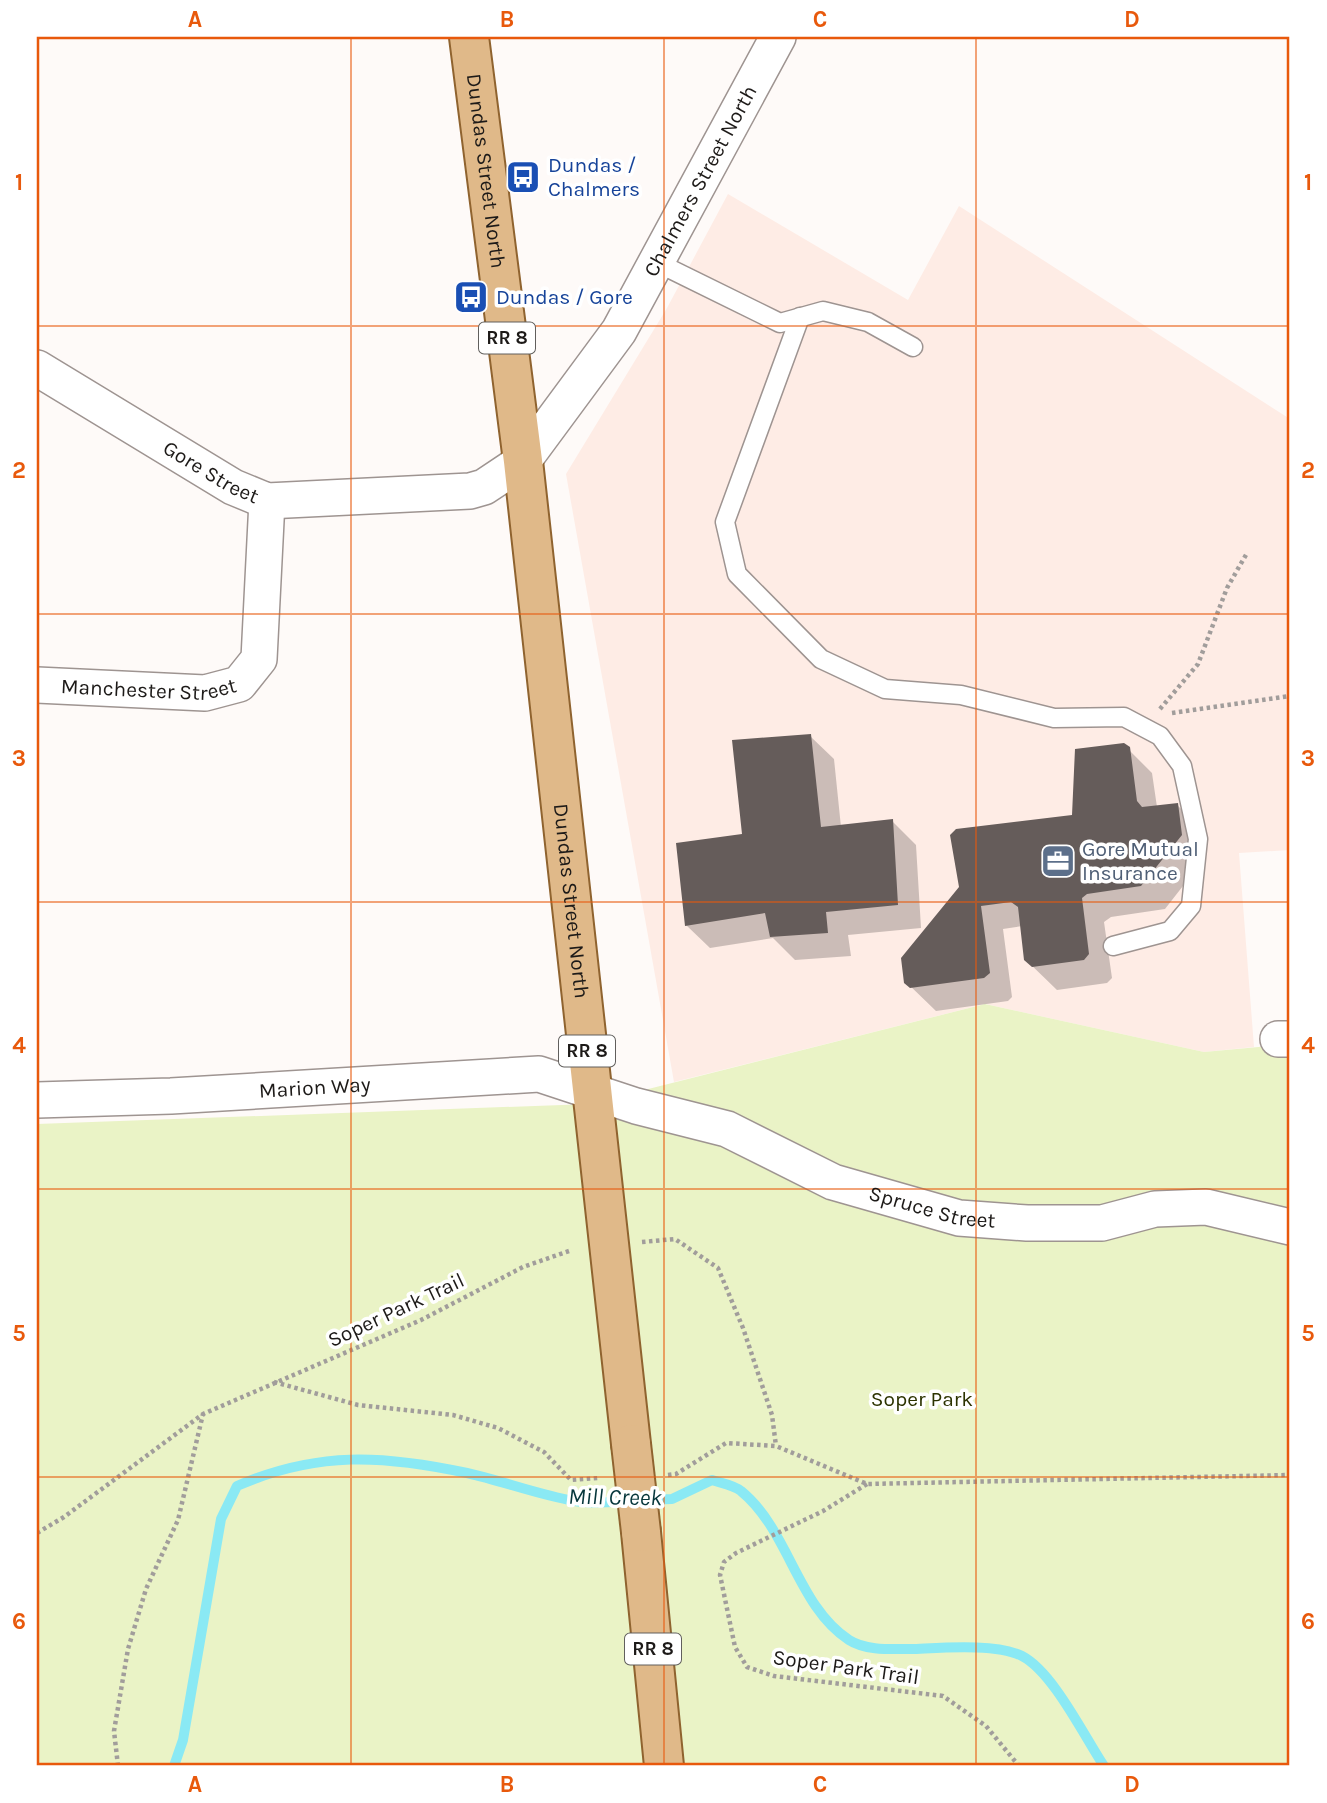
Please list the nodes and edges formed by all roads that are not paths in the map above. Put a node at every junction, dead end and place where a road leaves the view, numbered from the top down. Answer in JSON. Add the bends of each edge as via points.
{"nodes":[{"id":1,"x":470,"y":37,"type":"edge"},
{"id":2,"x":778,"y":37,"type":"edge"},
{"id":3,"x":656,"y":262,"type":"junction"},
{"id":4,"x":800,"y":317,"type":"junction"},
{"id":5,"x":913,"y":347,"type":"dead end"},
{"id":6,"x":37,"y":368,"type":"edge"},
{"id":7,"x":523,"y":461,"type":"junction"},
{"id":8,"x":267,"y":501,"type":"junction"},
{"id":9,"x":37,"y":685,"type":"edge"},
{"id":10,"x":1113,"y":946,"type":"dead end"},
{"id":11,"x":592,"y":1091,"type":"junction"},
{"id":12,"x":37,"y":1100,"type":"edge"},
{"id":13,"x":1290,"y":1227,"type":"edge"},
{"id":14,"x":664,"y":1766,"type":"edge"}],
"edges":[{"from":1,"to":7,"type":"main road","name":"Dundas Street North","number":"RR 8"},
{"from":2,"to":3,"type":"street","name":"Chalmers Street North"},
{"from":3,"to":4,"type":"lane","via":[[780,323]]},
{"from":3,"to":7,"type":"street","name":"Chalmers Street North","via":[[619,331]]},
{"from":4,"to":5,"type":"lane","via":[[823,311],[868,322]]},
{"from":4,"to":10,"type":"lane","via":[[724,522],[737,574],[821,659],[885,689],[961,695],[1054,718],[1124,717],[1160,736],[1182,766],[1198,839],[1191,906],[1170,931]]},
{"from":6,"to":8,"type":"street","name":"Gore Street","via":[[233,487]]},
{"from":7,"to":8,"type":"street","name":"Gore Street","via":[[470,491]]},
{"from":7,"to":11,"type":"main road","name":"Dundas Street North","number":"RR 8"},
{"from":8,"to":9,"type":"street","name":"Manchester Street","via":[[259,659],[239,684],[205,693]]},
{"from":11,"to":12,"type":"street","name":"Marion Way","via":[[539,1074]]},
{"from":11,"to":13,"type":"street","name":"Spruce Street","via":[[727,1129],[833,1182],[959,1218],[1102,1223],[1155,1209],[1206,1207]]},
{"from":11,"to":14,"type":"main road","name":"Dundas Street North","number":"RR 8","bridge":true}]}
